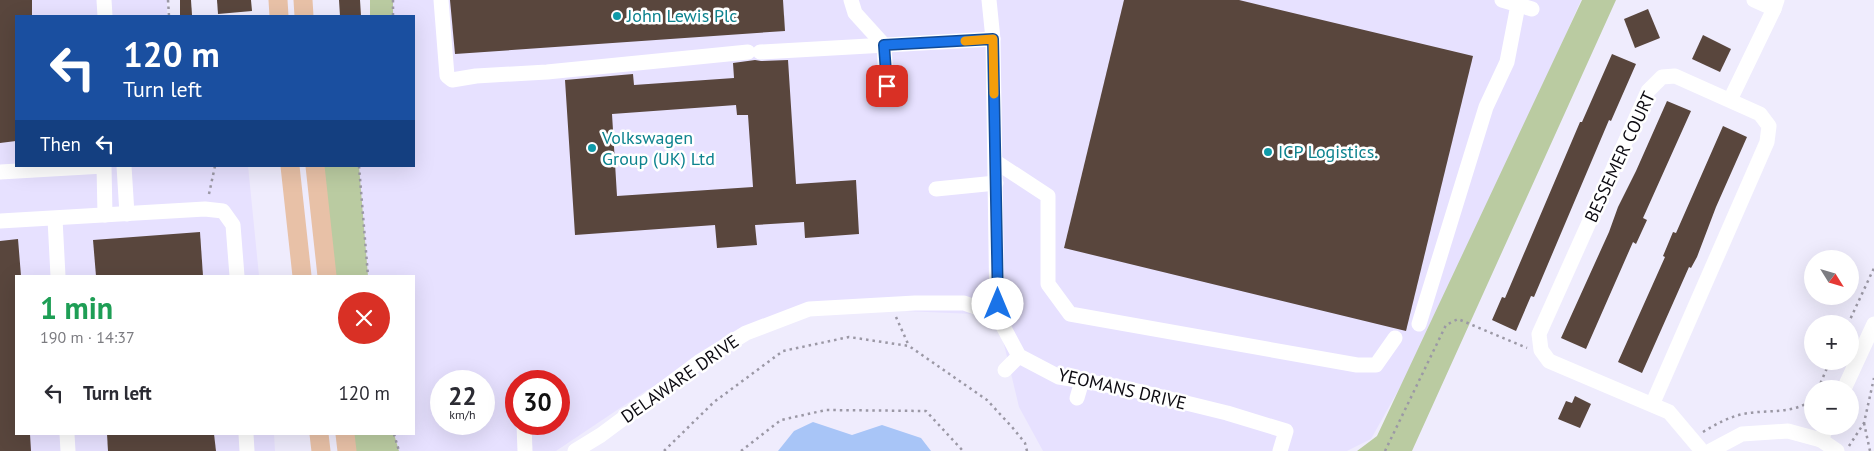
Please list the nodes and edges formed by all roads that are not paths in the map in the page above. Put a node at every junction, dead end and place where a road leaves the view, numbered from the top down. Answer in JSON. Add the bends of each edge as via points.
{"nodes":[{"id":1,"x":104,"y":0,"type":"edge"},
{"id":2,"x":278,"y":0,"type":"edge"},
{"id":3,"x":303,"y":0,"type":"edge"},
{"id":4,"x":441,"y":0,"type":"edge"},
{"id":5,"x":851,"y":0,"type":"edge"},
{"id":6,"x":989,"y":0,"type":"edge"},
{"id":7,"x":1502,"y":0,"type":"edge"},
{"id":8,"x":1754,"y":0,"type":"edge"},
{"id":9,"x":1776,"y":4,"type":"edge"},
{"id":10,"x":106,"y":15,"type":"edge"},
{"id":11,"x":279,"y":15,"type":"edge"},
{"id":12,"x":304,"y":15,"type":"edge"},
{"id":13,"x":993,"y":39,"type":"junction"},
{"id":14,"x":884,"y":45,"type":"junction"},
{"id":15,"x":888,"y":97,"type":"dead end"},
{"id":16,"x":1730,"y":100,"type":"junction"},
{"id":17,"x":996,"y":162,"type":"junction"},
{"id":18,"x":87,"y":167,"type":"edge"},
{"id":19,"x":104,"y":167,"type":"edge"},
{"id":20,"x":124,"y":167,"type":"edge"},
{"id":21,"x":290,"y":167,"type":"edge"},
{"id":22,"x":315,"y":167,"type":"edge"},
{"id":23,"x":0,"y":172,"type":"edge"},
{"id":24,"x":996,"y":183,"type":"junction"},
{"id":25,"x":936,"y":189,"type":"dead end"},
{"id":26,"x":127,"y":214,"type":"junction"},
{"id":27,"x":105,"y":215,"type":"junction"},
{"id":28,"x":55,"y":219,"type":"junction"},
{"id":29,"x":0,"y":221,"type":"edge"},
{"id":30,"x":58,"y":275,"type":"edge"},
{"id":31,"x":236,"y":275,"type":"edge"},
{"id":32,"x":302,"y":275,"type":"edge"},
{"id":33,"x":327,"y":275,"type":"edge"},
{"id":34,"x":997,"y":315,"type":"junction"},
{"id":35,"x":1419,"y":324,"type":"dead end"},
{"id":36,"x":1874,"y":324,"type":"edge"},
{"id":37,"x":1395,"y":338,"type":"dead end"},
{"id":38,"x":1019,"y":356,"type":"junction"},
{"id":39,"x":1005,"y":370,"type":"dead end"},
{"id":40,"x":1848,"y":380,"type":"edge"},
{"id":41,"x":1082,"y":381,"type":"junction"},
{"id":42,"x":1077,"y":398,"type":"dead end"},
{"id":43,"x":1652,"y":405,"type":"junction"},
{"id":44,"x":67,"y":435,"type":"edge"},
{"id":45,"x":246,"y":435,"type":"edge"},
{"id":46,"x":319,"y":435,"type":"edge"},
{"id":47,"x":345,"y":435,"type":"edge"},
{"id":48,"x":524,"y":435,"type":"edge"},
{"id":49,"x":1823,"y":435,"type":"edge"},
{"id":50,"x":1821,"y":440,"type":"junction"},
{"id":51,"x":68,"y":451,"type":"edge"},
{"id":52,"x":247,"y":451,"type":"edge"},
{"id":53,"x":321,"y":451,"type":"edge"},
{"id":54,"x":347,"y":451,"type":"edge"},
{"id":55,"x":525,"y":451,"type":"edge"},
{"id":56,"x":575,"y":451,"type":"edge"},
{"id":57,"x":1280,"y":451,"type":"edge"},
{"id":58,"x":1702,"y":451,"type":"edge"},
{"id":59,"x":1710,"y":451,"type":"edge"},
{"id":60,"x":1837,"y":451,"type":"edge"}],
"edges":[{"from":1,"to":10,"type":"street"},
{"from":2,"to":11,"type":"main road"},
{"from":3,"to":12,"type":"main road"},
{"from":4,"to":14,"type":"street","via":[[446,76],[452,80],[754,52]]},
{"from":5,"to":14,"type":"street","via":[[855,12]]},
{"from":6,"to":13,"type":"street"},
{"from":7,"to":35,"type":"street","via":[[1525,7],[1507,62],[1486,107]]},
{"from":8,"to":9,"type":"street"},
{"from":9,"to":16,"type":"street"},
{"from":13,"to":14,"type":"street"},
{"from":13,"to":17,"type":"street"},
{"from":14,"to":15,"type":"street"},
{"from":16,"to":43,"type":"street","name":"BESSEMER COURT","via":[[1760,114],[1769,126],[1768,142]]},
{"from":16,"to":43,"type":"street","name":"BESSEMER COURT","via":[[1674,76],[1662,77],[1648,91],[1539,334],[1541,350],[1549,361]]},
{"from":17,"to":24,"type":"street"},
{"from":17,"to":37,"type":"street","via":[[1048,196],[1048,284],[1070,314],[1357,365],[1376,365]]},
{"from":18,"to":23,"type":"street"},
{"from":19,"to":27,"type":"street"},
{"from":20,"to":26,"type":"street"},
{"from":21,"to":32,"type":"main road"},
{"from":22,"to":33,"type":"main road"},
{"from":24,"to":25,"type":"street"},
{"from":24,"to":34,"type":"street"},
{"from":26,"to":27,"type":"street"},
{"from":26,"to":31,"type":"street","via":[[205,209],[223,211],[233,225]]},
{"from":27,"to":28,"type":"street"},
{"from":28,"to":29,"type":"street"},
{"from":28,"to":30,"type":"street"},
{"from":34,"to":38,"type":"street"},
{"from":34,"to":56,"type":"street","name":"DELAWARE DRIVE","via":[[964,303],[809,309],[746,333]]},
{"from":36,"to":40,"type":"street"},
{"from":38,"to":39,"type":"street"},
{"from":38,"to":41,"type":"street","name":"YEOMANS DRIVE","via":[[1059,377]]},
{"from":41,"to":42,"type":"street"},
{"from":41,"to":57,"type":"street","name":"YEOMANS DRIVE","via":[[1125,388],[1286,431]]},
{"from":43,"to":58,"type":"street","via":[[1670,412]]},
{"from":44,"to":51,"type":"street"},
{"from":45,"to":52,"type":"street"},
{"from":46,"to":53,"type":"main road"},
{"from":47,"to":54,"type":"main road"},
{"from":48,"to":55,"type":"street"},
{"from":49,"to":50,"type":"street"},
{"from":50,"to":59,"type":"street","via":[[1788,431],[1742,434]]},
{"from":50,"to":60,"type":"street"}]}
